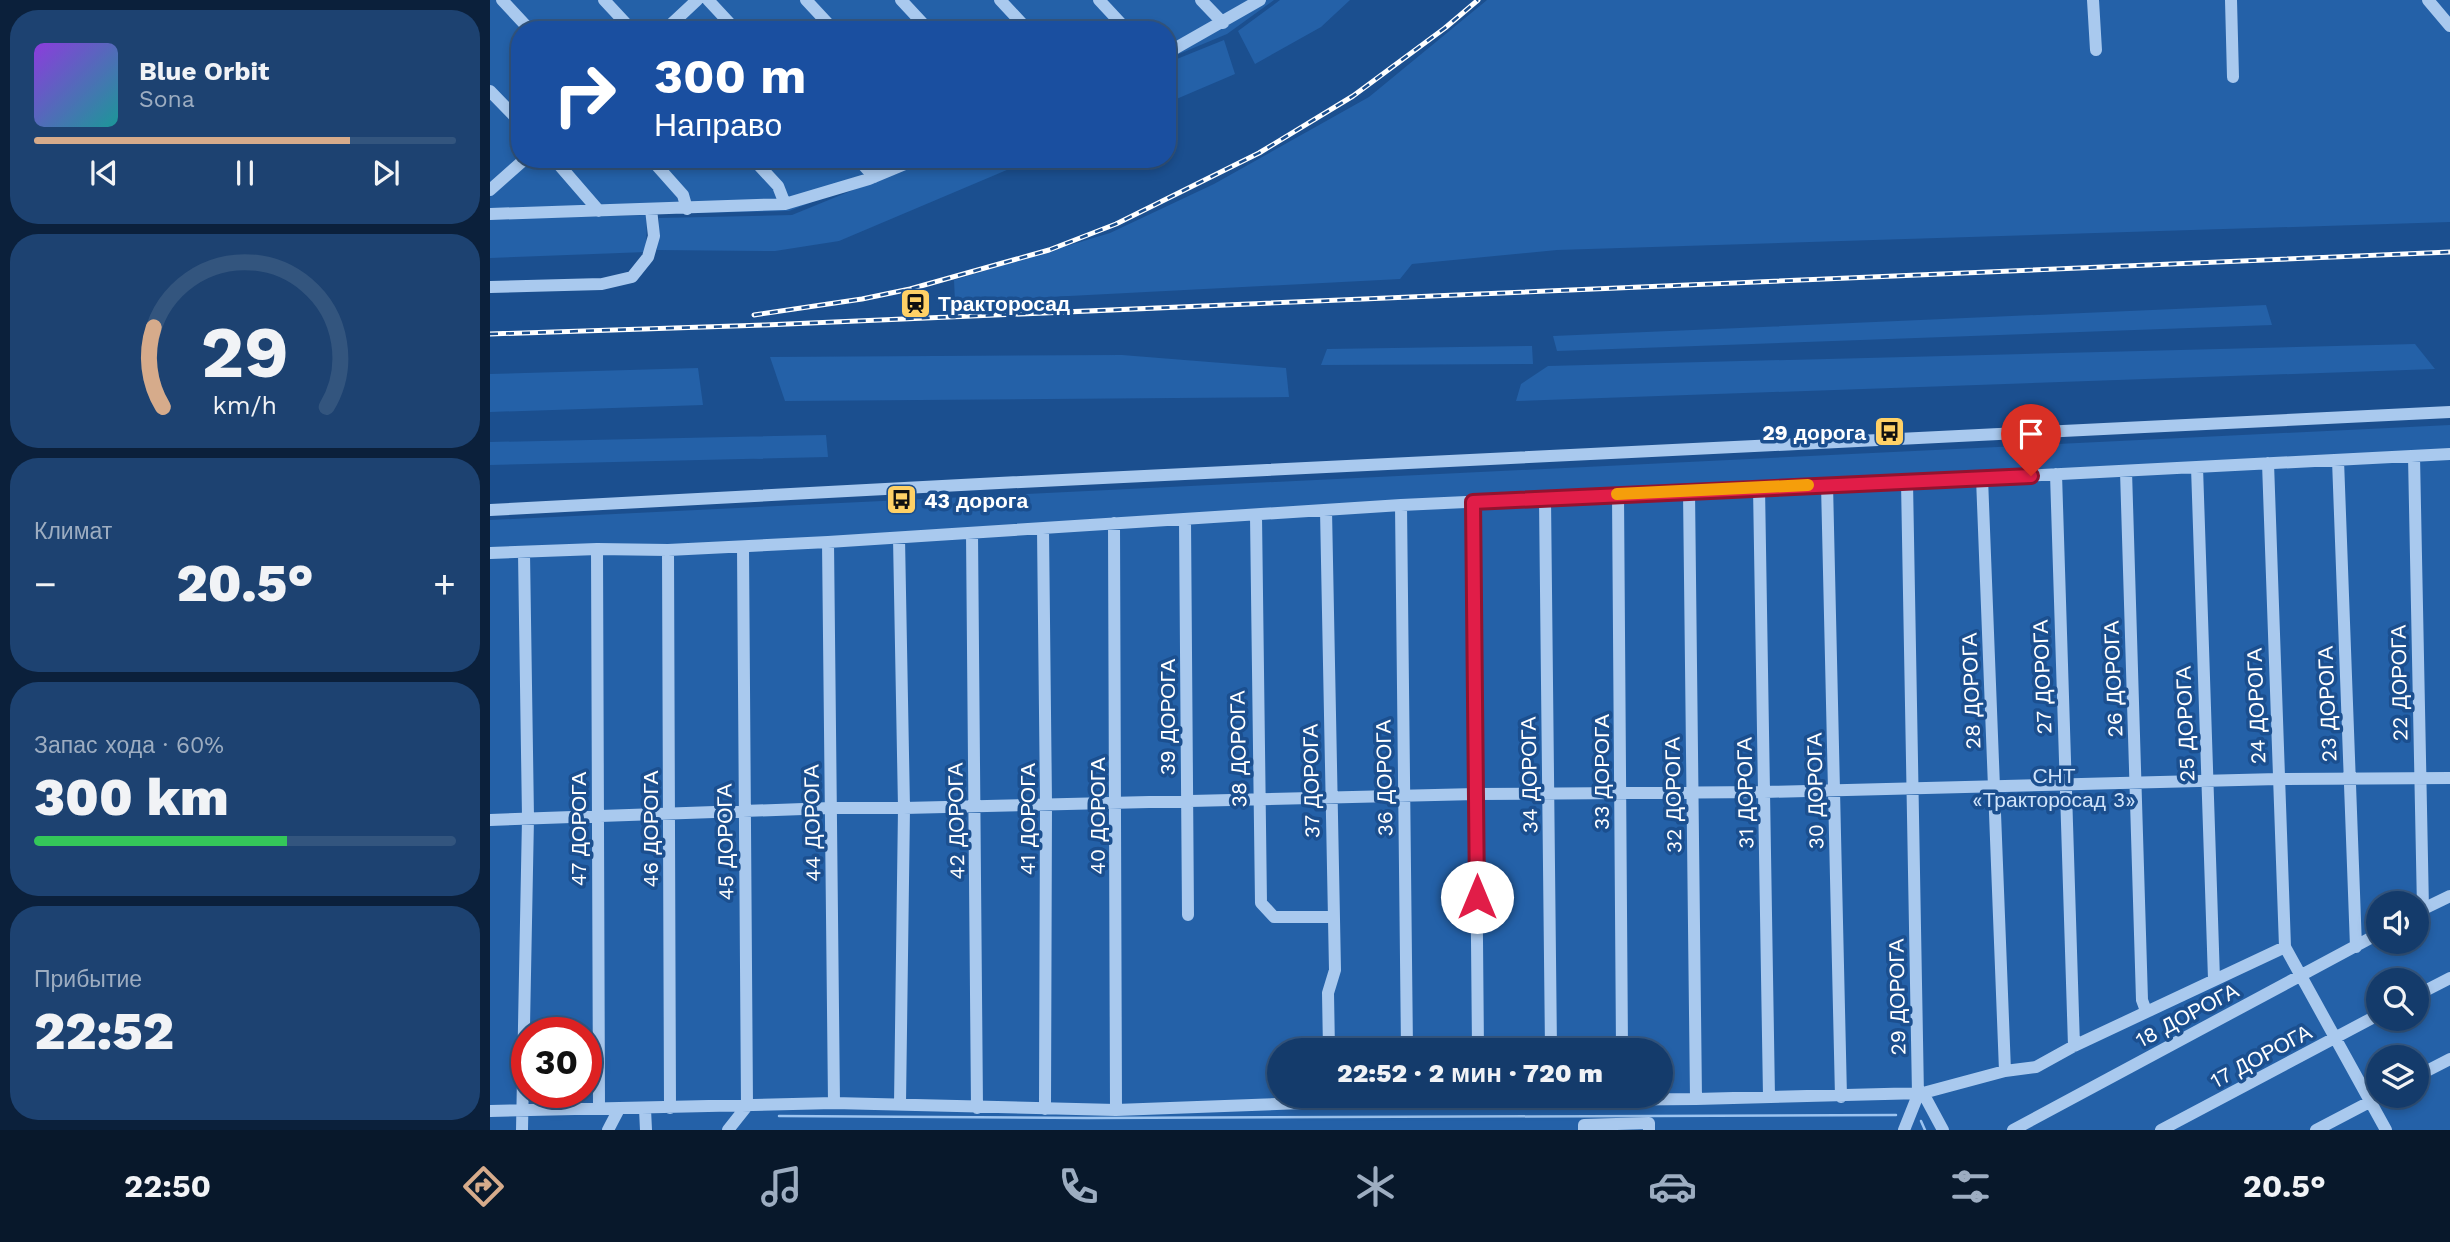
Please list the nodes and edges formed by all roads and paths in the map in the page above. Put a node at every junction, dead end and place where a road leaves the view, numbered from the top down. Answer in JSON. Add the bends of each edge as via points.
{"nodes":[{"id":1,"x":502,"y":0,"type":"edge"},
{"id":2,"x":604,"y":0,"type":"edge"},
{"id":3,"x":697,"y":0,"type":"edge"},
{"id":4,"x":708,"y":0,"type":"edge"},
{"id":5,"x":806,"y":0,"type":"edge"},
{"id":6,"x":901,"y":0,"type":"edge"},
{"id":7,"x":1000,"y":0,"type":"edge"},
{"id":8,"x":1099,"y":0,"type":"edge"},
{"id":9,"x":1201,"y":0,"type":"edge"},
{"id":10,"x":1260,"y":0,"type":"edge"},
{"id":11,"x":2093,"y":0,"type":"edge"},
{"id":12,"x":2231,"y":0,"type":"edge"},
{"id":13,"x":2428,"y":0,"type":"edge"},
{"id":14,"x":522,"y":21,"type":"edge"},
{"id":15,"x":624,"y":21,"type":"edge"},
{"id":16,"x":675,"y":21,"type":"edge"},
{"id":17,"x":728,"y":21,"type":"edge"},
{"id":18,"x":826,"y":21,"type":"edge"},
{"id":19,"x":921,"y":21,"type":"edge"},
{"id":20,"x":1020,"y":21,"type":"edge"},
{"id":21,"x":1118,"y":21,"type":"edge"},
{"id":22,"x":1223,"y":23,"type":"junction"},
{"id":23,"x":2450,"y":26,"type":"edge"},
{"id":24,"x":1176,"y":48,"type":"edge"},
{"id":25,"x":2096,"y":50,"type":"dead end"},
{"id":26,"x":2233,"y":77,"type":"dead end"},
{"id":27,"x":490,"y":91,"type":"edge"},
{"id":28,"x":511,"y":113,"type":"edge"},
{"id":29,"x":515,"y":168,"type":"edge"},
{"id":30,"x":562,"y":168,"type":"edge"},
{"id":31,"x":659,"y":168,"type":"edge"},
{"id":32,"x":761,"y":168,"type":"edge"},
{"id":33,"x":866,"y":168,"type":"edge"},
{"id":34,"x":896,"y":168,"type":"edge"},
{"id":35,"x":874,"y":177,"type":"junction"},
{"id":36,"x":490,"y":190,"type":"edge"},
{"id":37,"x":490,"y":197,"type":"edge"},
{"id":38,"x":785,"y":204,"type":"junction"},
{"id":39,"x":687,"y":208,"type":"junction"},
{"id":40,"x":651,"y":209,"type":"junction"},
{"id":41,"x":599,"y":211,"type":"junction"},
{"id":42,"x":494,"y":214,"type":"edge"},
{"id":43,"x":490,"y":286,"type":"edge"},
{"id":44,"x":2450,"y":412,"type":"edge"},
{"id":45,"x":2450,"y":454,"type":"edge"},
{"id":46,"x":2414,"y":456,"type":"junction"},
{"id":47,"x":2338,"y":460,"type":"junction"},
{"id":48,"x":2268,"y":463,"type":"junction"},
{"id":49,"x":2197,"y":467,"type":"junction"},
{"id":50,"x":2126,"y":471,"type":"junction"},
{"id":51,"x":2056,"y":474,"type":"junction"},
{"id":52,"x":1982,"y":478,"type":"junction"},
{"id":53,"x":1907,"y":482,"type":"junction"},
{"id":54,"x":1827,"y":484,"type":"junction"},
{"id":55,"x":1759,"y":487,"type":"junction"},
{"id":56,"x":1689,"y":491,"type":"junction"},
{"id":57,"x":1618,"y":494,"type":"junction"},
{"id":58,"x":1545,"y":499,"type":"junction"},
{"id":59,"x":1473,"y":502,"type":"junction"},
{"id":60,"x":1401,"y":505,"type":"junction"},
{"id":61,"x":490,"y":510,"type":"edge"},
{"id":62,"x":1326,"y":510,"type":"junction"},
{"id":63,"x":1256,"y":516,"type":"junction"},
{"id":64,"x":1185,"y":520,"type":"junction"},
{"id":65,"x":1114,"y":523,"type":"junction"},
{"id":66,"x":1043,"y":529,"type":"junction"},
{"id":67,"x":972,"y":533,"type":"junction"},
{"id":68,"x":900,"y":538,"type":"junction"},
{"id":69,"x":828,"y":542,"type":"junction"},
{"id":70,"x":743,"y":547,"type":"junction"},
{"id":71,"x":597,"y":549,"type":"junction"},
{"id":72,"x":668,"y":550,"type":"junction"},
{"id":73,"x":524,"y":553,"type":"junction"},
{"id":74,"x":490,"y":554,"type":"edge"},
{"id":75,"x":2420,"y":778,"type":"junction"},
{"id":76,"x":2450,"y":778,"type":"edge"},
{"id":77,"x":2278,"y":779,"type":"junction"},
{"id":78,"x":2349,"y":779,"type":"junction"},
{"id":79,"x":2206,"y":782,"type":"junction"},
{"id":80,"x":2136,"y":784,"type":"junction"},
{"id":81,"x":2064,"y":785,"type":"junction"},
{"id":82,"x":1994,"y":787,"type":"junction"},
{"id":83,"x":1914,"y":789,"type":"junction"},
{"id":84,"x":1835,"y":790,"type":"junction"},
{"id":85,"x":1621,"y":792,"type":"junction"},
{"id":86,"x":1692,"y":792,"type":"junction"},
{"id":87,"x":1764,"y":792,"type":"junction"},
{"id":88,"x":1549,"y":793,"type":"junction"},
{"id":89,"x":1476,"y":794,"type":"junction"},
{"id":90,"x":1403,"y":796,"type":"junction"},
{"id":91,"x":1331,"y":797,"type":"junction"},
{"id":92,"x":1186,"y":801,"type":"junction"},
{"id":93,"x":1258,"y":801,"type":"junction"},
{"id":94,"x":1116,"y":802,"type":"junction"},
{"id":95,"x":1046,"y":803,"type":"junction"},
{"id":96,"x":975,"y":806,"type":"junction"},
{"id":97,"x":831,"y":807,"type":"junction"},
{"id":98,"x":904,"y":808,"type":"junction"},
{"id":99,"x":744,"y":811,"type":"junction"},
{"id":100,"x":597,"y":814,"type":"junction"},
{"id":101,"x":669,"y":814,"type":"junction"},
{"id":102,"x":528,"y":818,"type":"junction"},
{"id":103,"x":490,"y":820,"type":"edge"},
{"id":104,"x":2420,"y":891,"type":"edge"},
{"id":105,"x":2450,"y":896,"type":"edge"},
{"id":106,"x":2429,"y":906,"type":"edge"},
{"id":107,"x":1188,"y":915,"type":"dead end"},
{"id":108,"x":1334,"y":917,"type":"junction"},
{"id":109,"x":2366,"y":941,"type":"edge"},
{"id":110,"x":2285,"y":947,"type":"junction"},
{"id":111,"x":2356,"y":947,"type":"junction"},
{"id":112,"x":2301,"y":976,"type":"junction"},
{"id":113,"x":2450,"y":978,"type":"edge"},
{"id":114,"x":2214,"y":979,"type":"junction"},
{"id":115,"x":2429,"y":989,"type":"edge"},
{"id":116,"x":2146,"y":1011,"type":"junction"},
{"id":117,"x":598,"y":1017,"type":"edge"},
{"id":118,"x":2366,"y":1021,"type":"edge"},
{"id":119,"x":2336,"y":1037,"type":"junction"},
{"id":120,"x":1329,"y":1038,"type":"edge"},
{"id":121,"x":1407,"y":1038,"type":"edge"},
{"id":122,"x":1478,"y":1038,"type":"edge"},
{"id":123,"x":1551,"y":1038,"type":"edge"},
{"id":124,"x":1622,"y":1038,"type":"edge"},
{"id":125,"x":2074,"y":1046,"type":"junction"},
{"id":126,"x":2450,"y":1059,"type":"edge"},
{"id":127,"x":2429,"y":1070,"type":"edge"},
{"id":128,"x":2005,"y":1071,"type":"junction"},
{"id":129,"x":2366,"y":1083,"type":"edge"},
{"id":130,"x":1921,"y":1094,"type":"junction"},
{"id":131,"x":1769,"y":1097,"type":"junction"},
{"id":132,"x":1841,"y":1097,"type":"junction"},
{"id":133,"x":1673,"y":1098,"type":"edge"},
{"id":134,"x":1696,"y":1099,"type":"junction"},
{"id":135,"x":1267,"y":1102,"type":"edge"},
{"id":136,"x":834,"y":1103,"type":"junction"},
{"id":137,"x":2366,"y":1103,"type":"edge"},
{"id":138,"x":900,"y":1104,"type":"junction"},
{"id":139,"x":747,"y":1107,"type":"junction"},
{"id":140,"x":598,"y":1108,"type":"joint"},
{"id":141,"x":670,"y":1108,"type":"junction"},
{"id":142,"x":977,"y":1108,"type":"junction"},
{"id":143,"x":2379,"y":1108,"type":"edge"},
{"id":144,"x":618,"y":1109,"type":"junction"},
{"id":145,"x":645,"y":1109,"type":"junction"},
{"id":146,"x":1045,"y":1109,"type":"junction"},
{"id":147,"x":1116,"y":1110,"type":"junction"},
{"id":148,"x":490,"y":1111,"type":"edge"},
{"id":149,"x":522,"y":1111,"type":"junction"},
{"id":150,"x":1622,"y":1127,"type":"edge"},
{"id":151,"x":522,"y":1130,"type":"edge"},
{"id":152,"x":608,"y":1130,"type":"edge"},
{"id":153,"x":646,"y":1130,"type":"edge"},
{"id":154,"x":728,"y":1130,"type":"edge"},
{"id":155,"x":1584,"y":1130,"type":"edge"},
{"id":156,"x":1649,"y":1130,"type":"edge"},
{"id":157,"x":1904,"y":1130,"type":"edge"},
{"id":158,"x":1942,"y":1130,"type":"edge"},
{"id":159,"x":2013,"y":1130,"type":"edge"},
{"id":160,"x":2161,"y":1130,"type":"edge"},
{"id":161,"x":2316,"y":1130,"type":"edge"},
{"id":162,"x":2386,"y":1130,"type":"edge"}],
"edges":[{"from":1,"to":14,"type":"street"},
{"from":2,"to":15,"type":"street"},
{"from":3,"to":16,"type":"street"},
{"from":4,"to":17,"type":"street"},
{"from":5,"to":18,"type":"street"},
{"from":6,"to":19,"type":"street"},
{"from":7,"to":20,"type":"street"},
{"from":8,"to":21,"type":"street"},
{"from":9,"to":22,"type":"street"},
{"from":10,"to":22,"type":"street"},
{"from":11,"to":25,"type":"street"},
{"from":12,"to":26,"type":"street"},
{"from":13,"to":23,"type":"street"},
{"from":22,"to":24,"type":"street"},
{"from":27,"to":28,"type":"street"},
{"from":29,"to":36,"type":"street"},
{"from":30,"to":41,"type":"street"},
{"from":31,"to":39,"type":"street","via":[[683,195]]},
{"from":32,"to":38,"type":"street","via":[[778,186]]},
{"from":33,"to":35,"type":"street"},
{"from":34,"to":35,"type":"street"},
{"from":35,"to":38,"type":"street"},
{"from":37,"to":42,"type":"street"},
{"from":38,"to":39,"type":"street"},
{"from":39,"to":40,"type":"street"},
{"from":40,"to":41,"type":"street"},
{"from":40,"to":43,"type":"street","via":[[651,247],[632,277],[602,284]]},
{"from":41,"to":42,"type":"street"},
{"from":44,"to":61,"type":"street"},
{"from":45,"to":46,"type":"street"},
{"from":46,"to":47,"type":"street"},
{"from":46,"to":75,"type":"street","name":"22 ДОРОГА"},
{"from":47,"to":48,"type":"street"},
{"from":47,"to":78,"type":"street","name":"23 ДОРОГА"},
{"from":48,"to":49,"type":"street"},
{"from":48,"to":77,"type":"street","name":"24 ДОРОГА"},
{"from":49,"to":50,"type":"street"},
{"from":49,"to":79,"type":"street","name":"25 ДОРОГА"},
{"from":50,"to":51,"type":"street"},
{"from":50,"to":80,"type":"street","name":"26 ДОРОГА"},
{"from":51,"to":52,"type":"street"},
{"from":51,"to":81,"type":"street","name":"27 ДОРОГА"},
{"from":52,"to":53,"type":"street"},
{"from":52,"to":82,"type":"street","name":"28 ДОРОГА"},
{"from":53,"to":54,"type":"street"},
{"from":53,"to":83,"type":"street","name":"29 ДОРОГА"},
{"from":54,"to":55,"type":"street"},
{"from":54,"to":84,"type":"street","name":"30 ДОРОГА"},
{"from":55,"to":56,"type":"street"},
{"from":55,"to":87,"type":"street","name":"31 ДОРОГА"},
{"from":56,"to":57,"type":"street"},
{"from":56,"to":86,"type":"street","name":"32 ДОРОГА"},
{"from":57,"to":58,"type":"street"},
{"from":57,"to":85,"type":"street","name":"33 ДОРОГА"},
{"from":58,"to":59,"type":"street"},
{"from":58,"to":88,"type":"street","name":"34 ДОРОГА"},
{"from":59,"to":60,"type":"street"},
{"from":59,"to":89,"type":"street"},
{"from":60,"to":62,"type":"street"},
{"from":60,"to":90,"type":"street","name":"36 ДОРОГА"},
{"from":62,"to":63,"type":"street"},
{"from":62,"to":91,"type":"street","name":"37 ДОРОГА"},
{"from":63,"to":64,"type":"street"},
{"from":63,"to":93,"type":"street","name":"38 ДОРОГА"},
{"from":64,"to":65,"type":"street"},
{"from":64,"to":92,"type":"street","name":"39 ДОРОГА"},
{"from":65,"to":66,"type":"street"},
{"from":65,"to":94,"type":"street","name":"40 ДОРОГА"},
{"from":66,"to":67,"type":"street"},
{"from":66,"to":95,"type":"street","name":"41 ДОРОГА"},
{"from":67,"to":68,"type":"street"},
{"from":67,"to":96,"type":"street","name":"42 ДОРОГА"},
{"from":68,"to":69,"type":"street"},
{"from":68,"to":98,"type":"street"},
{"from":69,"to":70,"type":"street"},
{"from":69,"to":97,"type":"street","name":"44 ДОРОГА"},
{"from":70,"to":72,"type":"street"},
{"from":70,"to":99,"type":"street","name":"45 ДОРОГА"},
{"from":71,"to":72,"type":"street"},
{"from":71,"to":73,"type":"street"},
{"from":71,"to":100,"type":"street","name":"47 ДОРОГА"},
{"from":72,"to":101,"type":"street","name":"46 ДОРОГА"},
{"from":73,"to":74,"type":"street"},
{"from":73,"to":102,"type":"street"},
{"from":75,"to":76,"type":"street"},
{"from":75,"to":78,"type":"street"},
{"from":75,"to":104,"type":"street","name":"22 ДОРОГА"},
{"from":77,"to":78,"type":"street"},
{"from":77,"to":79,"type":"street"},
{"from":77,"to":110,"type":"street","name":"24 ДОРОГА"},
{"from":78,"to":111,"type":"street","name":"23 ДОРОГА"},
{"from":79,"to":80,"type":"street"},
{"from":79,"to":114,"type":"street","name":"25 ДОРОГА"},
{"from":80,"to":81,"type":"street"},
{"from":80,"to":116,"type":"street","name":"26 ДОРОГА","via":[[2142,1000]]},
{"from":81,"to":82,"type":"street"},
{"from":81,"to":125,"type":"street","name":"27 ДОРОГА"},
{"from":82,"to":83,"type":"street"},
{"from":82,"to":128,"type":"street","name":"28 ДОРОГА"},
{"from":83,"to":84,"type":"street"},
{"from":83,"to":130,"type":"street","name":"29 ДОРОГА"},
{"from":84,"to":87,"type":"street"},
{"from":84,"to":132,"type":"street","name":"30 ДОРОГА"},
{"from":85,"to":86,"type":"street"},
{"from":85,"to":88,"type":"street"},
{"from":85,"to":124,"type":"street","name":"33 ДОРОГА"},
{"from":86,"to":87,"type":"street"},
{"from":86,"to":134,"type":"street","name":"32 ДОРОГА"},
{"from":87,"to":131,"type":"street","name":"31 ДОРОГА"},
{"from":88,"to":89,"type":"street"},
{"from":88,"to":123,"type":"street","name":"34 ДОРОГА"},
{"from":89,"to":90,"type":"street"},
{"from":89,"to":122,"type":"street"},
{"from":90,"to":91,"type":"street"},
{"from":90,"to":121,"type":"street","name":"36 ДОРОГА"},
{"from":91,"to":93,"type":"street"},
{"from":91,"to":108,"type":"street","name":"37 ДОРОГА"},
{"from":92,"to":93,"type":"street"},
{"from":92,"to":94,"type":"street"},
{"from":92,"to":107,"type":"street","name":"39 ДОРОГА"},
{"from":93,"to":108,"type":"street","name":"38 ДОРОГА","via":[[1261,903],[1275,917]]},
{"from":94,"to":95,"type":"street"},
{"from":94,"to":147,"type":"street","name":"40 ДОРОГА"},
{"from":95,"to":96,"type":"street"},
{"from":95,"to":146,"type":"street","name":"41 ДОРОГА"},
{"from":96,"to":98,"type":"street"},
{"from":96,"to":142,"type":"street","name":"42 ДОРОГА"},
{"from":97,"to":98,"type":"street"},
{"from":97,"to":99,"type":"street"},
{"from":97,"to":136,"type":"street","name":"44 ДОРОГА"},
{"from":98,"to":138,"type":"street"},
{"from":99,"to":101,"type":"street"},
{"from":99,"to":139,"type":"street","name":"45 ДОРОГА"},
{"from":100,"to":101,"type":"street"},
{"from":100,"to":102,"type":"street"},
{"from":100,"to":117,"type":"street","name":"47 ДОРОГА"},
{"from":101,"to":141,"type":"street","name":"46 ДОРОГА"},
{"from":102,"to":103,"type":"street"},
{"from":102,"to":149,"type":"street"},
{"from":105,"to":106,"type":"street"},
{"from":108,"to":120,"type":"street","name":"37 ДОРОГА"},
{"from":109,"to":111,"type":"street","name":"18 ДОРОГА"},
{"from":110,"to":112,"type":"street"},
{"from":110,"to":114,"type":"street"},
{"from":111,"to":112,"type":"street","name":"18 ДОРОГА"},
{"from":112,"to":119,"type":"street"},
{"from":112,"to":159,"type":"street","name":"18 ДОРОГА"},
{"from":113,"to":115,"type":"street"},
{"from":114,"to":116,"type":"street"},
{"from":116,"to":125,"type":"street"},
{"from":118,"to":119,"type":"street","name":"17 ДОРОГА"},
{"from":119,"to":129,"type":"street"},
{"from":119,"to":160,"type":"street","name":"17 ДОРОГА"},
{"from":125,"to":128,"type":"street","via":[[2036,1067]]},
{"from":126,"to":127,"type":"street"},
{"from":128,"to":130,"type":"street"},
{"from":130,"to":132,"type":"street"},
{"from":130,"to":157,"type":"street","name":"29 ДОРОГА"},
{"from":130,"to":158,"type":"street"},
{"from":131,"to":132,"type":"street"},
{"from":131,"to":134,"type":"street"},
{"from":133,"to":134,"type":"street"},
{"from":135,"to":147,"type":"street"},
{"from":136,"to":138,"type":"street"},
{"from":136,"to":139,"type":"street"},
{"from":137,"to":161,"type":"street"},
{"from":138,"to":142,"type":"street"},
{"from":139,"to":141,"type":"street"},
{"from":139,"to":154,"type":"street"},
{"from":140,"to":144,"type":"street"},
{"from":140,"to":149,"type":"street"},
{"from":141,"to":145,"type":"street"},
{"from":142,"to":146,"type":"street"},
{"from":143,"to":162,"type":"street"},
{"from":144,"to":145,"type":"street"},
{"from":144,"to":152,"type":"street"},
{"from":145,"to":153,"type":"street"},
{"from":146,"to":147,"type":"street"},
{"from":148,"to":149,"type":"street"},
{"from":149,"to":151,"type":"street"},
{"from":150,"to":155,"type":"street","via":[[1584,1125]]},
{"from":150,"to":156,"type":"street","via":[[1649,1123]]}]}
